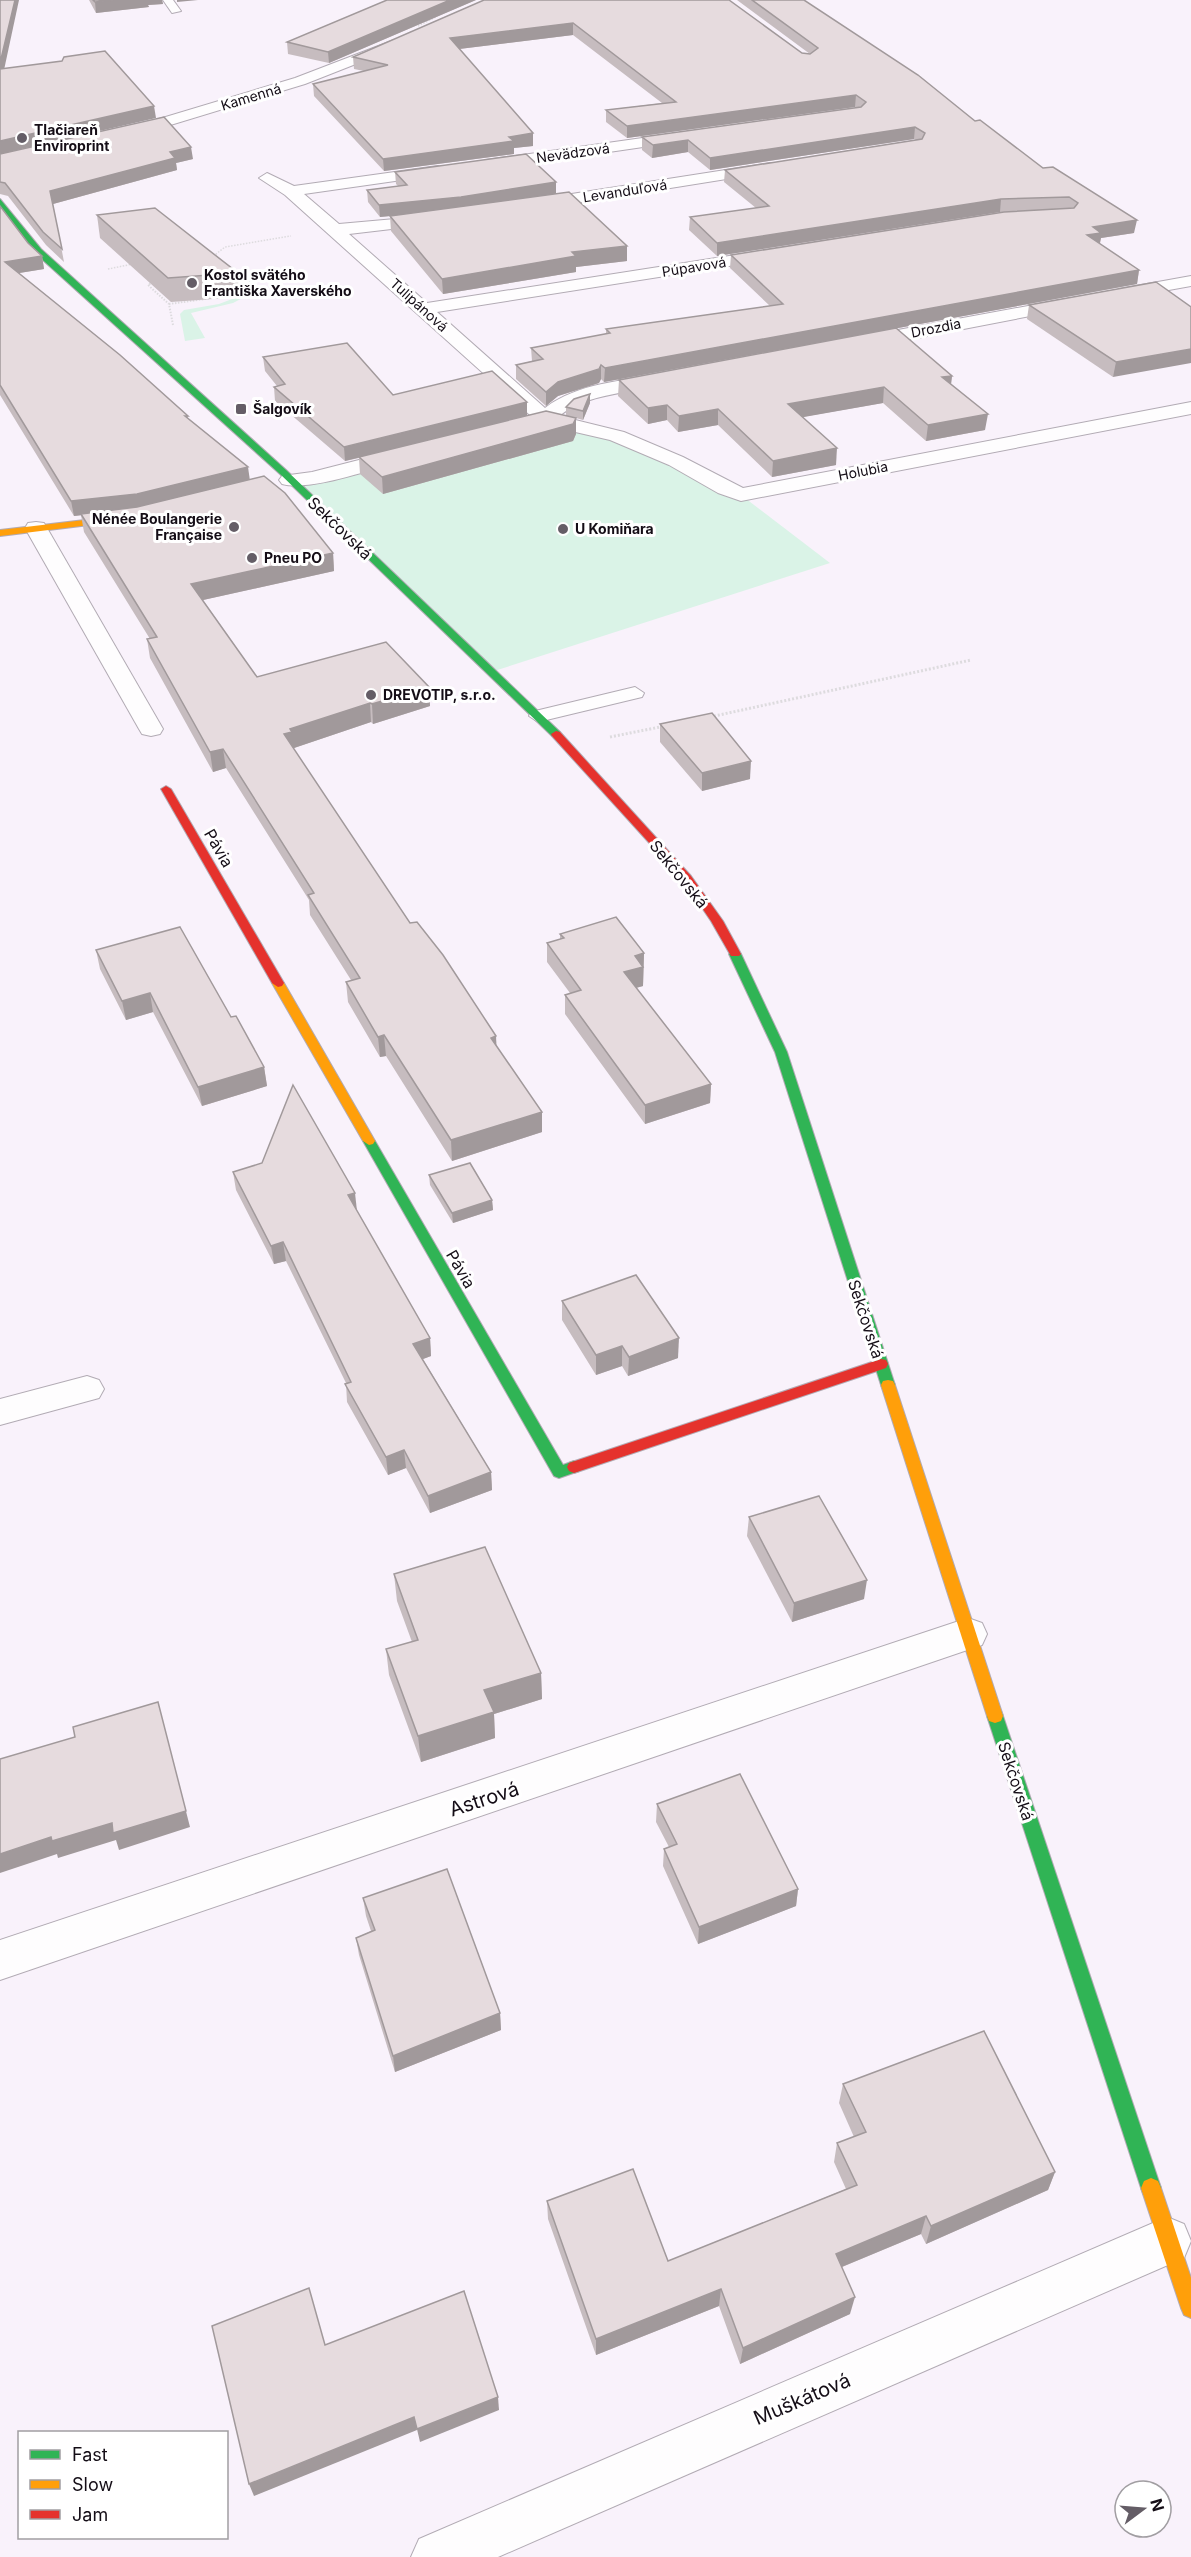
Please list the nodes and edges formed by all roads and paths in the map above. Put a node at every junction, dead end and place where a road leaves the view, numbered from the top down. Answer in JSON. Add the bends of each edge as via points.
{"nodes":[{"id":1,"x":168,"y":0,"type":"edge"},
{"id":2,"x":176,"y":11,"type":"dead end"},
{"id":3,"x":407,"y":38,"type":"edge"},
{"id":4,"x":702,"y":135,"type":"edge"},
{"id":5,"x":107,"y":138,"type":"edge"},
{"id":6,"x":786,"y":166,"type":"edge"},
{"id":7,"x":267,"y":178,"type":"dead end"},
{"id":8,"x":291,"y":192,"type":"junction"},
{"id":9,"x":0,"y":201,"type":"edge"},
{"id":10,"x":520,"y":207,"type":"edge"},
{"id":11,"x":450,"y":217,"type":"edge"},
{"id":12,"x":334,"y":230,"type":"junction"},
{"id":13,"x":788,"y":252,"type":"edge"},
{"id":14,"x":209,"y":260,"type":"edge"},
{"id":15,"x":139,"y":263,"type":"edge"},
{"id":16,"x":101,"y":270,"type":"dead end"},
{"id":17,"x":1134,"y":276,"type":"edge"},
{"id":18,"x":156,"y":279,"type":"edge"},
{"id":19,"x":1191,"y":281,"type":"edge"},
{"id":20,"x":1153,"y":288,"type":"junction"},
{"id":21,"x":226,"y":294,"type":"edge"},
{"id":22,"x":169,"y":304,"type":"junction"},
{"id":23,"x":423,"y":309,"type":"junction"},
{"id":24,"x":175,"y":331,"type":"dead end"},
{"id":25,"x":847,"y":345,"type":"edge"},
{"id":26,"x":682,"y":376,"type":"edge"},
{"id":27,"x":1191,"y":408,"type":"edge"},
{"id":28,"x":546,"y":419,"type":"junction"},
{"id":29,"x":517,"y":426,"type":"edge"},
{"id":30,"x":419,"y":451,"type":"edge"},
{"id":31,"x":284,"y":481,"type":"junction"},
{"id":32,"x":140,"y":517,"type":"edge"},
{"id":33,"x":36,"y":528,"type":"junction"},
{"id":34,"x":0,"y":533,"type":"edge"},
{"id":35,"x":971,"y":660,"type":"dead end"},
{"id":36,"x":635,"y":693,"type":"dead end"},
{"id":37,"x":538,"y":716,"type":"junction"},
{"id":38,"x":706,"y":717,"type":"edge"},
{"id":39,"x":671,"y":725,"type":"edge"},
{"id":40,"x":152,"y":729,"type":"dead end"},
{"id":41,"x":569,"y":746,"type":"junction"},
{"id":42,"x":166,"y":789,"type":"dead end"},
{"id":43,"x":881,"y":1364,"type":"junction"},
{"id":44,"x":87,"y":1389,"type":"dead end"},
{"id":45,"x":0,"y":1412,"type":"edge"},
{"id":46,"x":968,"y":1634,"type":"junction"},
{"id":47,"x":0,"y":1960,"type":"edge"},
{"id":48,"x":1167,"y":2241,"type":"junction"},
{"id":49,"x":1191,"y":2308,"type":"edge"},
{"id":50,"x":437,"y":2557,"type":"edge"}],
"edges":[{"from":1,"to":2,"type":"lane"},
{"from":3,"to":5,"type":"street","name":"Kamenná","via":[[289,85]]},
{"from":4,"to":8,"type":"street","name":"Nevädzová"},
{"from":6,"to":10,"type":"street","name":"Levanduľová"},
{"from":7,"to":8,"type":"street","name":"Tulipánová"},
{"from":8,"to":12,"type":"street","name":"Tulipánová"},
{"from":9,"to":31,"type":"street","name":"Sekčovská","via":[[38,252]]},
{"from":11,"to":12,"type":"street"},
{"from":12,"to":14,"type":"path","via":[[225,247]]},
{"from":12,"to":23,"type":"street","name":"Tulipánová"},
{"from":13,"to":23,"type":"street","name":"Púpavová"},
{"from":15,"to":16,"type":"path"},
{"from":17,"to":20,"type":"street"},
{"from":18,"to":22,"type":"path","via":[[148,285]]},
{"from":19,"to":20,"type":"street","name":"Drozdia"},
{"from":20,"to":25,"type":"street","name":"Drozdia"},
{"from":21,"to":22,"type":"path"},
{"from":22,"to":24,"type":"path"},
{"from":23,"to":28,"type":"street","name":"Tulipánová"},
{"from":26,"to":28,"type":"street","via":[[600,391],[566,402]]},
{"from":27,"to":28,"type":"street","name":"Holubia","via":[[741,495],[617,436]]},
{"from":28,"to":29,"type":"street"},
{"from":30,"to":31,"type":"street","name":"Sekčovská","via":[[312,478]]},
{"from":31,"to":37,"type":"street","name":"Sekčovská"},
{"from":32,"to":33,"type":"street"},
{"from":33,"to":34,"type":"street"},
{"from":33,"to":40,"type":"street"},
{"from":35,"to":38,"type":"path"},
{"from":36,"to":37,"type":"lane"},
{"from":37,"to":41,"type":"street","name":"Sekčovská"},
{"from":39,"to":41,"type":"path"},
{"from":41,"to":43,"type":"street","name":"Sekčovská","via":[[687,878],[717,921],[752,987],[788,1074]]},
{"from":42,"to":43,"type":"street","name":"Pávia","via":[[559,1472]]},
{"from":43,"to":46,"type":"street","name":"Sekčovská"},
{"from":44,"to":45,"type":"street"},
{"from":46,"to":47,"type":"street","name":"Astrová"},
{"from":46,"to":48,"type":"street","name":"Sekčovská"},
{"from":48,"to":49,"type":"street","name":"Sekčovská"},
{"from":48,"to":50,"type":"street","name":"Muškátová"}]}
